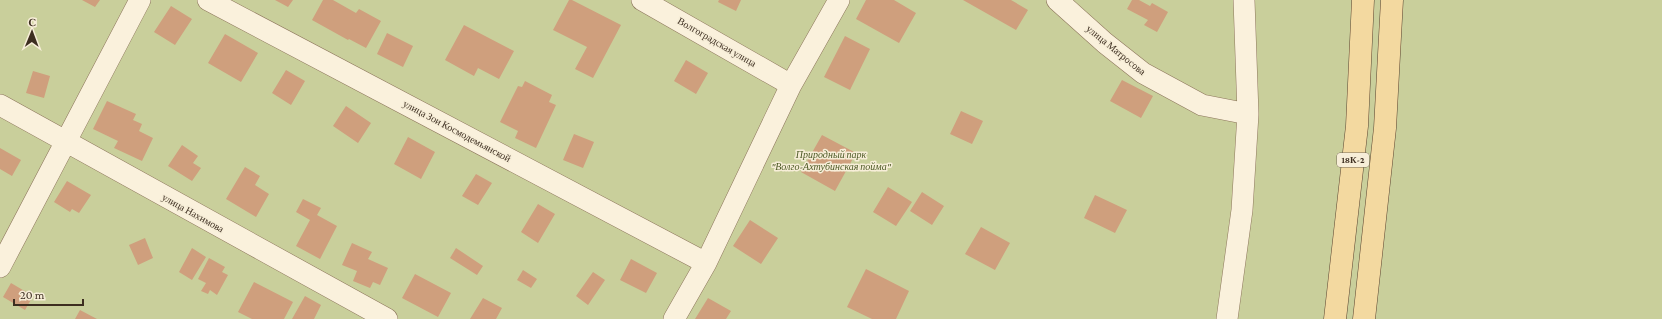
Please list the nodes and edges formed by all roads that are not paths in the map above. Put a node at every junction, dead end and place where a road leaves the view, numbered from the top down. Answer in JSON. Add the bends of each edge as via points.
{"nodes":[{"id":1,"x":140,"y":0,"type":"edge"},
{"id":2,"x":208,"y":0,"type":"edge"},
{"id":3,"x":642,"y":0,"type":"edge"},
{"id":4,"x":839,"y":0,"type":"edge"},
{"id":5,"x":1057,"y":0,"type":"edge"},
{"id":6,"x":1244,"y":0,"type":"edge"},
{"id":7,"x":1363,"y":0,"type":"edge"},
{"id":8,"x":1392,"y":0,"type":"edge"},
{"id":9,"x":791,"y":84,"type":"junction"},
{"id":10,"x":0,"y":105,"type":"edge"},
{"id":11,"x":1248,"y":114,"type":"junction"},
{"id":12,"x":65,"y":142,"type":"junction"},
{"id":13,"x":706,"y":263,"type":"junction"},
{"id":14,"x":0,"y":267,"type":"edge"},
{"id":15,"x":387,"y":319,"type":"edge"},
{"id":16,"x":674,"y":319,"type":"edge"},
{"id":17,"x":1227,"y":319,"type":"edge"},
{"id":18,"x":1335,"y":319,"type":"edge"},
{"id":19,"x":1364,"y":319,"type":"edge"}],
"edges":[{"from":1,"to":12,"type":"street"},
{"from":2,"to":13,"type":"street","name":"улица Зои Космодемьянской"},
{"from":3,"to":9,"type":"street","name":"Волгоградская улица"},
{"from":4,"to":9,"type":"street"},
{"from":5,"to":11,"type":"street","name":"улица Матросова","via":[[1143,73],[1202,105]]},
{"from":6,"to":11,"type":"street"},
{"from":7,"to":18,"type":"main road","number":"18К-2","via":[[1357,126]]},
{"from":8,"to":19,"type":"main road","number":"18К-2","via":[[1385,128]]},
{"from":9,"to":13,"type":"street"},
{"from":10,"to":12,"type":"street","name":"улица Нахимова"},
{"from":11,"to":17,"type":"street","via":[[1242,210]]},
{"from":12,"to":14,"type":"street"},
{"from":12,"to":15,"type":"street","name":"улица Нахимова"},
{"from":13,"to":16,"type":"street"}]}
